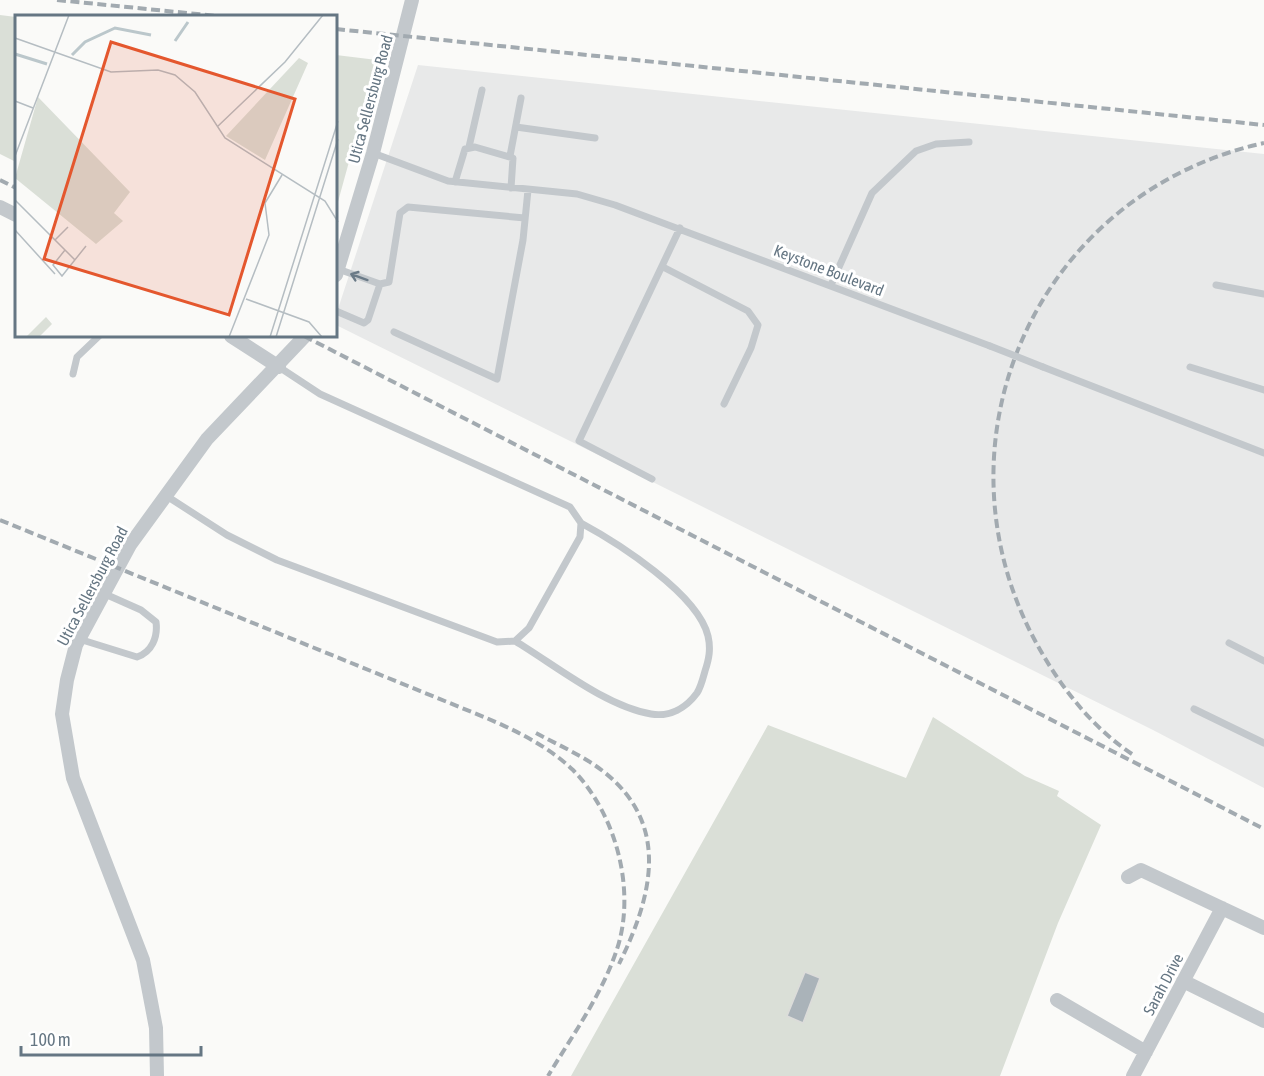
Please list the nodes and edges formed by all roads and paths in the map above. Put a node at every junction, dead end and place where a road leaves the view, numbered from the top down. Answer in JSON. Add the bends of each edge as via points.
{"nodes":[{"id":1,"x":412,"y":0,"type":"edge"},
{"id":2,"x":482,"y":90,"type":"dead end"},
{"id":3,"x":521,"y":99,"type":"dead end"},
{"id":4,"x":516,"y":127,"type":"junction"},
{"id":5,"x":595,"y":138,"type":"dead end"},
{"id":6,"x":969,"y":142,"type":"dead end"},
{"id":7,"x":470,"y":147,"type":"junction"},
{"id":8,"x":373,"y":153,"type":"junction"},
{"id":9,"x":510,"y":156,"type":"junction"},
{"id":10,"x":455,"y":182,"type":"junction"},
{"id":11,"x":511,"y":188,"type":"junction"},
{"id":12,"x":528,"y":190,"type":"junction"},
{"id":13,"x":0,"y":207,"type":"edge"},
{"id":14,"x":15,"y":214,"type":"edge"},
{"id":15,"x":525,"y":218,"type":"junction"},
{"id":16,"x":680,"y":228,"type":"junction"},
{"id":17,"x":663,"y":267,"type":"junction"},
{"id":18,"x":338,"y":269,"type":"edge"},
{"id":19,"x":338,"y":272,"type":"edge"},
{"id":20,"x":380,"y":284,"type":"junction"},
{"id":21,"x":831,"y":285,"type":"junction"},
{"id":22,"x":1216,"y":285,"type":"dead end"},
{"id":23,"x":1264,"y":294,"type":"edge"},
{"id":24,"x":338,"y":312,"type":"edge"},
{"id":25,"x":394,"y":332,"type":"dead end"},
{"id":26,"x":97,"y":338,"type":"edge"},
{"id":27,"x":234,"y":338,"type":"edge"},
{"id":28,"x":303,"y":338,"type":"edge"},
{"id":29,"x":279,"y":367,"type":"junction"},
{"id":30,"x":1190,"y":367,"type":"dead end"},
{"id":31,"x":73,"y":375,"type":"dead end"},
{"id":32,"x":1264,"y":390,"type":"edge"},
{"id":33,"x":724,"y":404,"type":"dead end"},
{"id":34,"x":1264,"y":453,"type":"edge"},
{"id":35,"x":652,"y":478,"type":"dead end"},
{"id":36,"x":165,"y":495,"type":"junction"},
{"id":37,"x":581,"y":523,"type":"junction"},
{"id":38,"x":105,"y":594,"type":"junction"},
{"id":39,"x":80,"y":639,"type":"junction"},
{"id":40,"x":515,"y":641,"type":"junction"},
{"id":41,"x":1229,"y":643,"type":"dead end"},
{"id":42,"x":1264,"y":662,"type":"edge"},
{"id":43,"x":1194,"y":709,"type":"dead end"},
{"id":44,"x":1264,"y":743,"type":"edge"},
{"id":45,"x":1128,"y":877,"type":"dead end"},
{"id":46,"x":1222,"y":908,"type":"junction"},
{"id":47,"x":1264,"y":928,"type":"edge"},
{"id":48,"x":1184,"y":981,"type":"junction"},
{"id":49,"x":1057,"y":1000,"type":"dead end"},
{"id":50,"x":1264,"y":1021,"type":"edge"},
{"id":51,"x":1146,"y":1052,"type":"junction"},
{"id":52,"x":157,"y":1076,"type":"edge"},
{"id":53,"x":1133,"y":1076,"type":"edge"}],
"edges":[{"from":1,"to":8,"type":"street","name":"Utica Sellersburg Road"},
{"from":2,"to":7,"type":"lane"},
{"from":3,"to":4,"type":"lane"},
{"from":4,"to":5,"type":"lane"},
{"from":4,"to":9,"type":"lane"},
{"from":6,"to":21,"type":"lane","via":[[936,144],[916,151],[872,193]]},
{"from":7,"to":9,"type":"lane"},
{"from":7,"to":10,"type":"lane","via":[[465,149]]},
{"from":8,"to":10,"type":"lane","name":"Keystone Boulevard"},
{"from":8,"to":18,"type":"street","name":"Utica Sellersburg Road"},
{"from":9,"to":11,"type":"lane","via":[[514,162]]},
{"from":10,"to":11,"type":"lane","name":"Keystone Boulevard"},
{"from":11,"to":12,"type":"lane","name":"Keystone Boulevard"},
{"from":12,"to":15,"type":"lane"},
{"from":12,"to":16,"type":"lane","name":"Keystone Boulevard","via":[[577,194]]},
{"from":13,"to":14,"type":"street"},
{"from":15,"to":20,"type":"lane","via":[[408,207],[400,213],[389,282]]},
{"from":15,"to":25,"type":"lane","via":[[497,379]]},
{"from":16,"to":17,"type":"lane"},
{"from":16,"to":21,"type":"lane","name":"Keystone Boulevard"},
{"from":17,"to":33,"type":"lane","via":[[748,311],[758,325]]},
{"from":17,"to":35,"type":"lane","via":[[579,441]]},
{"from":20,"to":19,"type":"lane","one_way":true},
{"from":20,"to":24,"type":"lane","via":[[364,323]]},
{"from":21,"to":34,"type":"lane","name":"Keystone Boulevard","bridge":true},
{"from":22,"to":23,"type":"lane"},
{"from":26,"to":31,"type":"lane","via":[[77,357]]},
{"from":27,"to":29,"type":"street"},
{"from":28,"to":29,"type":"street","name":"Utica Sellersburg Road"},
{"from":29,"to":36,"type":"street","name":"Utica Sellersburg Road","via":[[207,440]]},
{"from":29,"to":37,"type":"lane","via":[[320,394],[570,507]]},
{"from":30,"to":32,"type":"lane"},
{"from":36,"to":38,"type":"street","name":"Utica Sellersburg Road","via":[[130,545]]},
{"from":36,"to":40,"type":"lane","via":[[227,535],[277,560],[496,642]]},
{"from":37,"to":40,"type":"lane","via":[[580,537],[529,628]]},
{"from":37,"to":40,"type":"lane","via":[[622,545],[700,617],[708,634],[711,656],[699,691],[680,711],[653,714],[620,706]]},
{"from":38,"to":39,"type":"street","name":"Utica Sellersburg Road"},
{"from":38,"to":39,"type":"lane","via":[[141,610],[156,622],[156,638],[137,657]]},
{"from":39,"to":52,"type":"street","name":"Utica Sellersburg Road","via":[[67,680],[62,714],[66,749],[73,778],[143,960],[156,1028]]},
{"from":41,"to":42,"type":"lane"},
{"from":43,"to":44,"type":"lane"},
{"from":45,"to":46,"type":"street","via":[[1141,870]]},
{"from":46,"to":47,"type":"street"},
{"from":46,"to":48,"type":"street","name":"Sarah Drive"},
{"from":48,"to":50,"type":"street"},
{"from":48,"to":51,"type":"street","name":"Sarah Drive"},
{"from":49,"to":51,"type":"street"},
{"from":51,"to":53,"type":"street","name":"Sarah Drive"}]}
